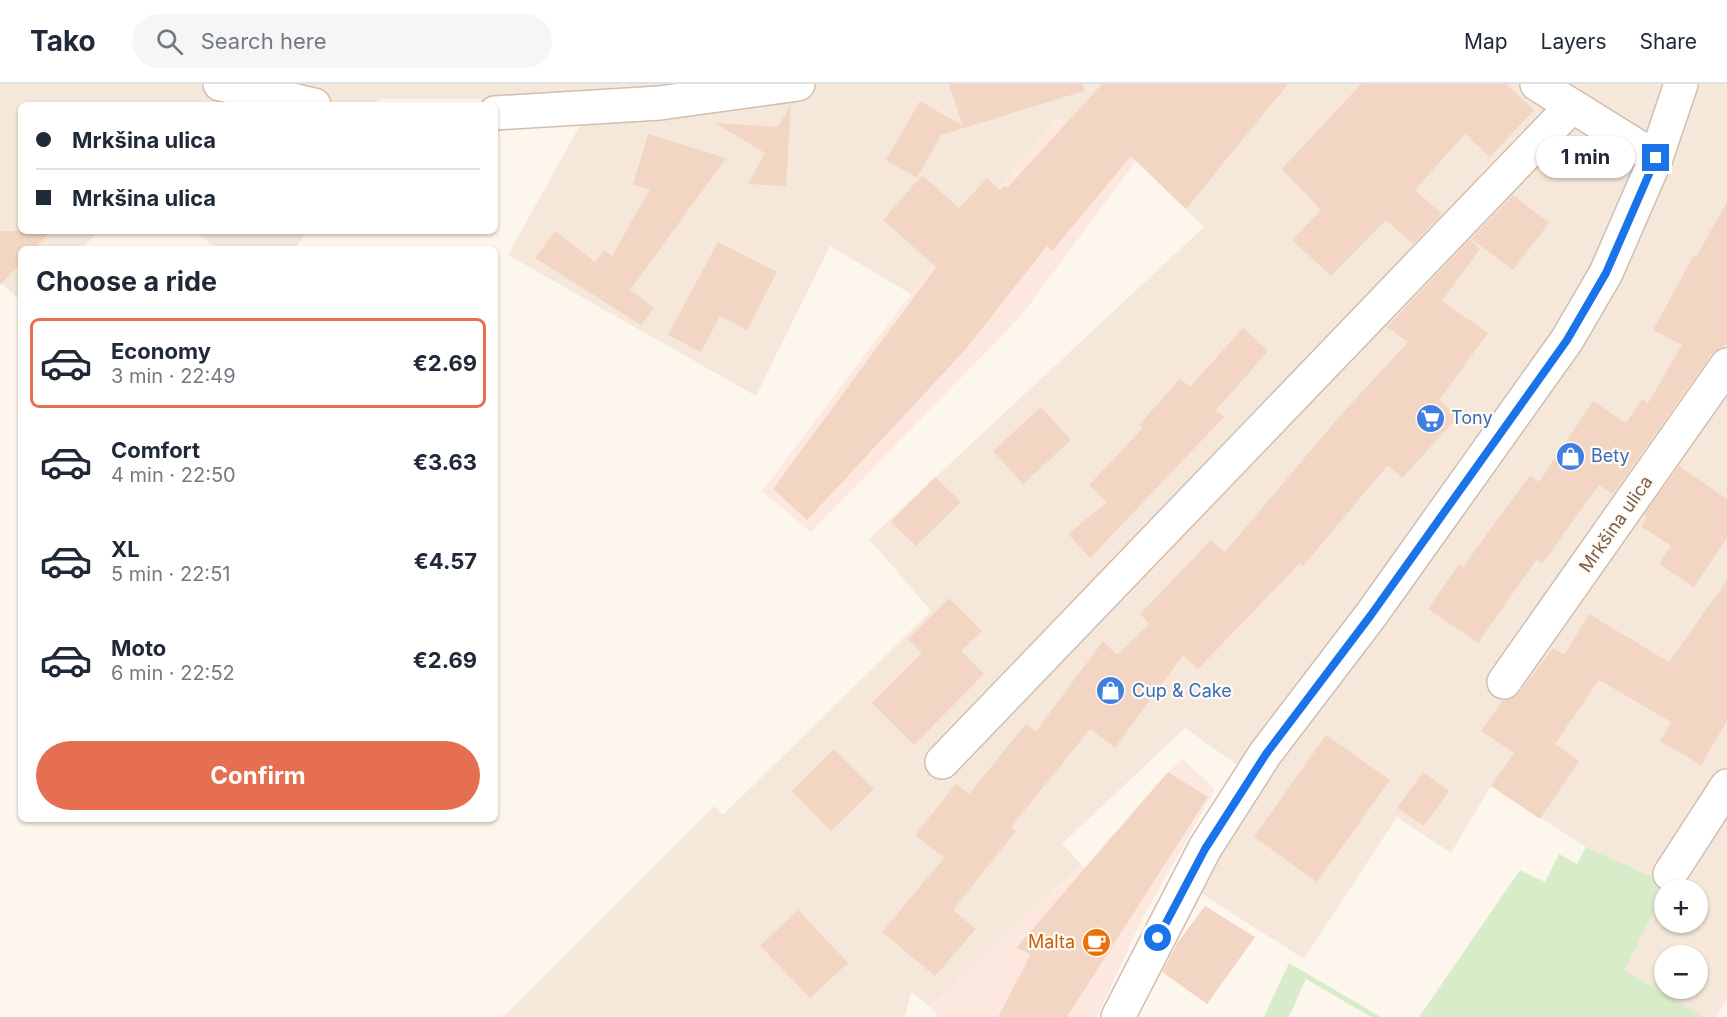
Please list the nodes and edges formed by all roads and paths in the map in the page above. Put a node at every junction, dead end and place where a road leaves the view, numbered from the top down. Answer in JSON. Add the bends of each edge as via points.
{"nodes":[{"id":1,"x":220,"y":84,"type":"edge"},
{"id":2,"x":1537,"y":84,"type":"edge"},
{"id":3,"x":1681,"y":84,"type":"edge"},
{"id":4,"x":783,"y":85,"type":"edge"},
{"id":5,"x":301,"y":102,"type":"edge"},
{"id":6,"x":1572,"y":106,"type":"junction"},
{"id":7,"x":498,"y":112,"type":"edge"},
{"id":8,"x":1656,"y":158,"type":"junction"},
{"id":9,"x":1727,"y":365,"type":"edge"},
{"id":10,"x":1504,"y":682,"type":"dead end"},
{"id":11,"x":942,"y":762,"type":"dead end"},
{"id":12,"x":1727,"y":786,"type":"edge"},
{"id":13,"x":1670,"y":874,"type":"dead end"},
{"id":14,"x":1118,"y":1017,"type":"edge"}],
"edges":[{"from":1,"to":5,"type":"street"},
{"from":2,"to":6,"type":"street"},
{"from":3,"to":8,"type":"street"},
{"from":4,"to":7,"type":"street","via":[[660,103]]},
{"from":6,"to":8,"type":"street"},
{"from":6,"to":11,"type":"street"},
{"from":8,"to":14,"type":"street","via":[[1606,273],[1567,340],[1371,615],[1266,754],[1205,849]]},
{"from":9,"to":10,"type":"street","name":"Mrkšina ulica"},
{"from":12,"to":13,"type":"street"}]}
